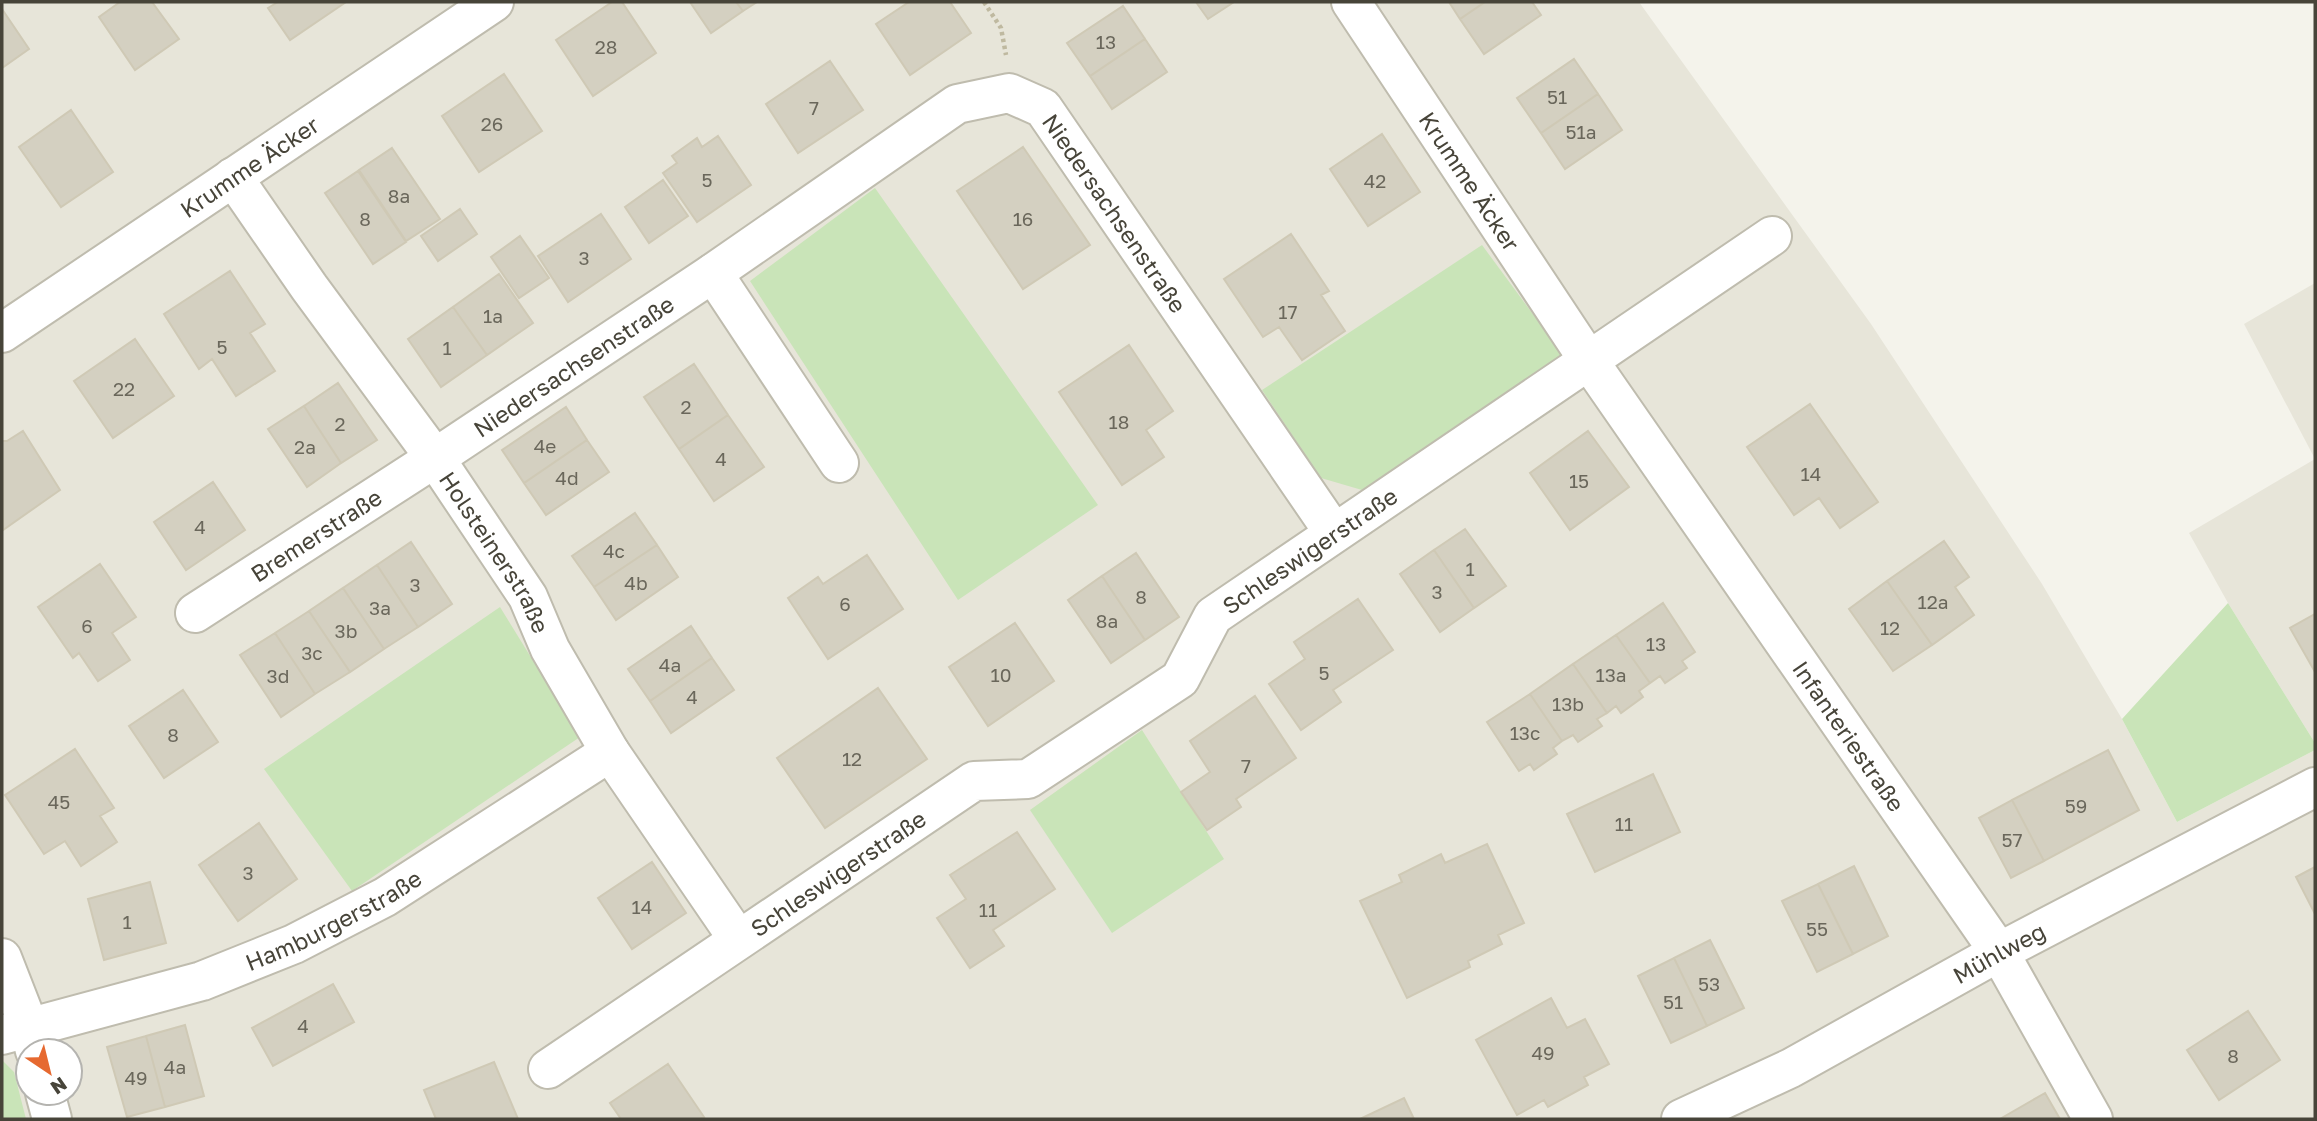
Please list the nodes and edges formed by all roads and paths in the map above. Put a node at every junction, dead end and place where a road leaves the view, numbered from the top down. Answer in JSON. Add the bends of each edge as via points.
{"nodes":[{"id":1,"x":495,"y":2,"type":"edge"},
{"id":2,"x":984,"y":2,"type":"edge"},
{"id":3,"x":1351,"y":2,"type":"edge"},
{"id":4,"x":1009,"y":93,"type":"junction"},
{"id":5,"x":233,"y":177,"type":"junction"},
{"id":6,"x":1772,"y":236,"type":"dead end"},
{"id":7,"x":713,"y":274,"type":"junction"},
{"id":8,"x":2,"y":333,"type":"edge"},
{"id":9,"x":1589,"y":362,"type":"junction"},
{"id":10,"x":435,"y":458,"type":"junction"},
{"id":11,"x":839,"y":463,"type":"dead end"},
{"id":12,"x":1334,"y":533,"type":"junction"},
{"id":13,"x":195,"y":613,"type":"dead end"},
{"id":14,"x":610,"y":752,"type":"junction"},
{"id":15,"x":2315,"y":787,"type":"edge"},
{"id":16,"x":738,"y":939,"type":"junction"},
{"id":17,"x":1999,"y":952,"type":"junction"},
{"id":18,"x":2,"y":958,"type":"edge"},
{"id":19,"x":22,"y":1037,"type":"edge"},
{"id":20,"x":25,"y":1037,"type":"edge"},
{"id":21,"x":548,"y":1069,"type":"dead end"},
{"id":22,"x":1681,"y":1119,"type":"edge"},
{"id":23,"x":2093,"y":1119,"type":"edge"}],
"edges":[{"from":1,"to":5,"type":"street","name":"Krumme Äcker"},
{"from":2,"to":4,"type":"path","via":[[1001,28]]},
{"from":3,"to":9,"type":"street","name":"Krumme Äcker"},
{"from":4,"to":7,"type":"street","name":"Niedersachsenstraße","via":[[957,104]]},
{"from":4,"to":12,"type":"street","name":"Niedersachsenstraße","via":[[1043,108]]},
{"from":5,"to":8,"type":"street","name":"Krumme Äcker"},
{"from":5,"to":10,"type":"street","name":"Holsteinerstraße"},
{"from":6,"to":9,"type":"street","name":"Schleswigerstraße"},
{"from":7,"to":10,"type":"street","name":"Niedersachsenstraße"},
{"from":7,"to":11,"type":"street"},
{"from":9,"to":12,"type":"street","name":"Schleswigerstraße"},
{"from":9,"to":17,"type":"street","name":"Infanteriestraße"},
{"from":10,"to":13,"type":"street","name":"Bremerstraße"},
{"from":10,"to":14,"type":"street","name":"Holsteinerstraße","via":[[528,597],[550,649]]},
{"from":12,"to":16,"type":"street","name":"Schleswigerstraße","via":[[1213,616],[1181,679],[1028,779],[974,781]]},
{"from":14,"to":16,"type":"street","name":"Holsteinerstraße"},
{"from":14,"to":20,"type":"street","name":"Hamburgerstraße","via":[[385,897],[293,944],[202,981]]},
{"from":15,"to":17,"type":"street","name":"Mühlweg"},
{"from":16,"to":21,"type":"street","name":"Schleswigerstraße"},
{"from":17,"to":22,"type":"street","name":"Mühlweg","via":[[1791,1068]]},
{"from":17,"to":23,"type":"street","name":"Infanteriestraße"},
{"from":18,"to":19,"type":"street"}]}
